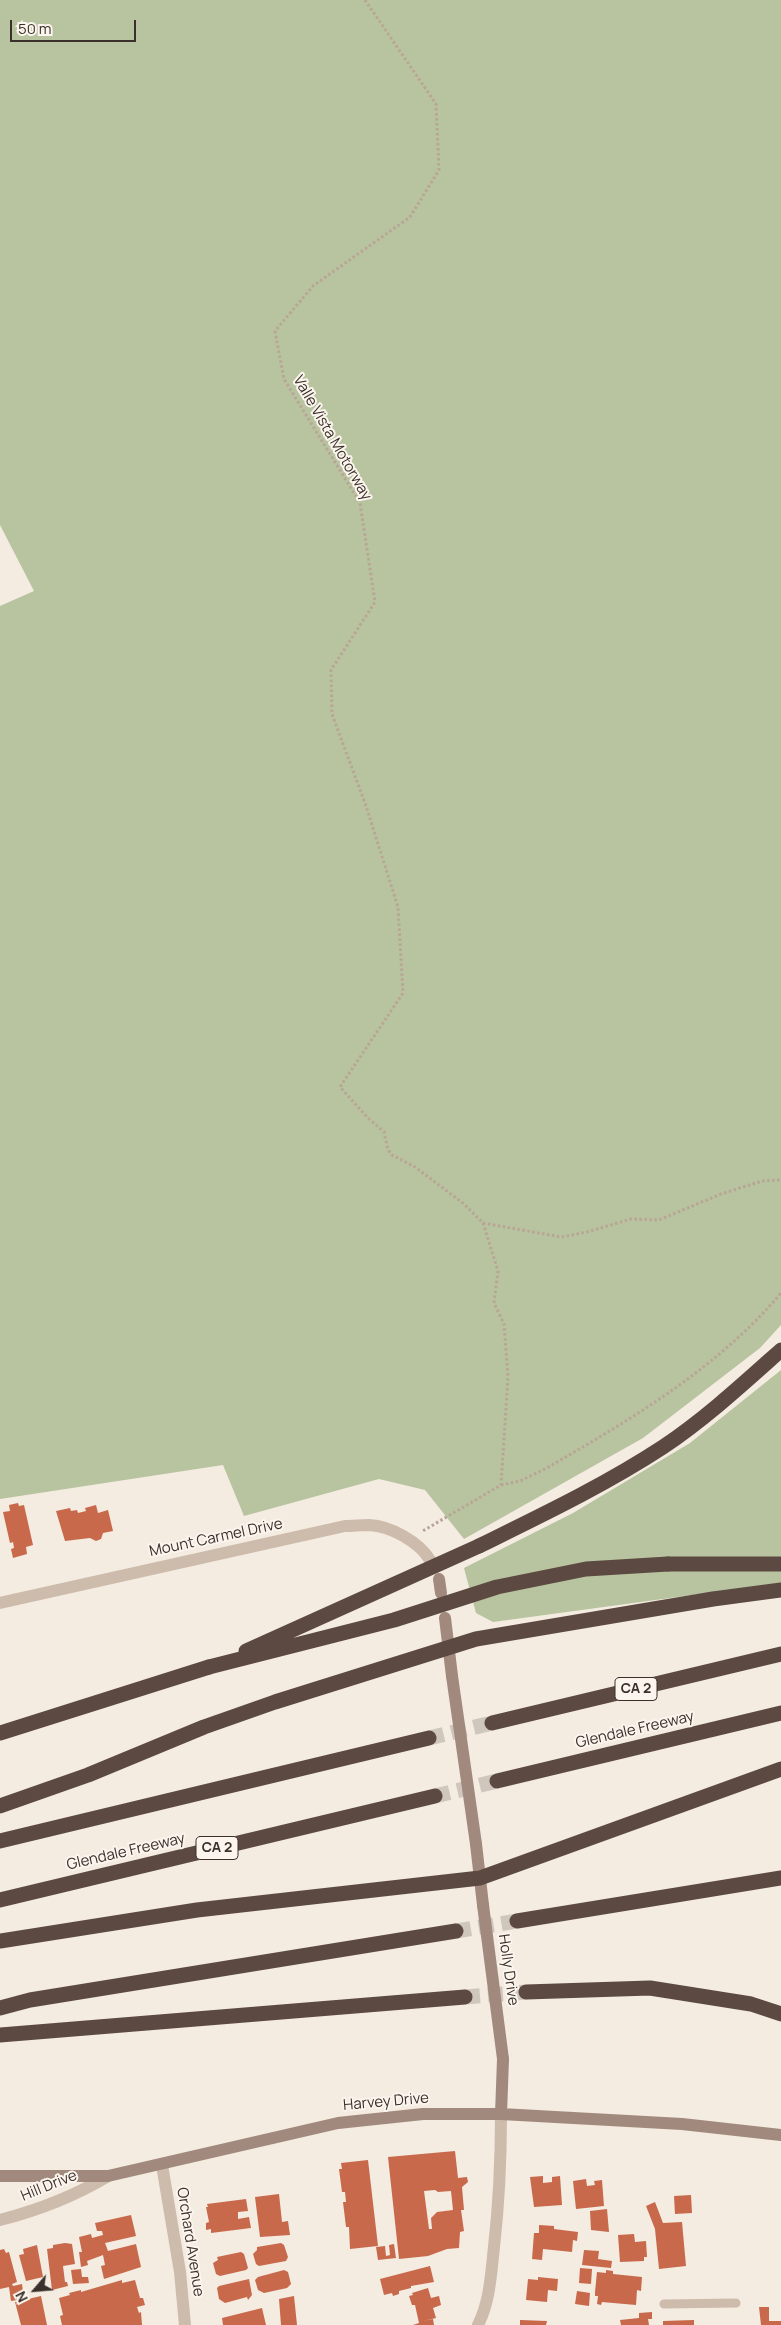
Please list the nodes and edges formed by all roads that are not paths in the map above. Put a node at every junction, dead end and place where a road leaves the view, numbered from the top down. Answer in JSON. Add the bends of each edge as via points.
{"nodes":[{"id":1,"x":781,"y":1350,"type":"edge"},
{"id":2,"x":430,"y":1560,"type":"dead end"},
{"id":3,"x":781,"y":1564,"type":"edge"},
{"id":4,"x":439,"y":1579,"type":"dead end"},
{"id":5,"x":781,"y":1590,"type":"edge"},
{"id":6,"x":441,"y":1593,"type":"dead end"},
{"id":7,"x":0,"y":1603,"type":"edge"},
{"id":8,"x":445,"y":1618,"type":"dead end"},
{"id":9,"x":449,"y":1646,"type":"junction"},
{"id":10,"x":781,"y":1654,"type":"edge"},
{"id":11,"x":208,"y":1667,"type":"junction"},
{"id":12,"x":781,"y":1713,"type":"edge"},
{"id":13,"x":492,"y":1723,"type":"tunnel mouth"},
{"id":14,"x":0,"y":1733,"type":"edge"},
{"id":15,"x":430,"y":1738,"type":"tunnel mouth"},
{"id":16,"x":781,"y":1769,"type":"edge"},
{"id":17,"x":497,"y":1781,"type":"tunnel mouth"},
{"id":18,"x":434,"y":1796,"type":"tunnel mouth"},
{"id":19,"x":0,"y":1806,"type":"edge"},
{"id":20,"x":0,"y":1841,"type":"edge"},
{"id":21,"x":480,"y":1878,"type":"junction"},
{"id":22,"x":781,"y":1878,"type":"edge"},
{"id":23,"x":0,"y":1900,"type":"edge"},
{"id":24,"x":517,"y":1921,"type":"tunnel mouth"},
{"id":25,"x":456,"y":1931,"type":"tunnel mouth"},
{"id":26,"x":0,"y":1941,"type":"edge"},
{"id":27,"x":526,"y":1992,"type":"tunnel mouth"},
{"id":28,"x":465,"y":1997,"type":"tunnel mouth"},
{"id":29,"x":0,"y":2008,"type":"edge"},
{"id":30,"x":781,"y":2014,"type":"edge"},
{"id":31,"x":0,"y":2035,"type":"edge"},
{"id":32,"x":501,"y":2114,"type":"junction"},
{"id":33,"x":781,"y":2135,"type":"edge"},
{"id":34,"x":162,"y":2165,"type":"junction"},
{"id":35,"x":0,"y":2176,"type":"edge"},
{"id":36,"x":108,"y":2176,"type":"junction"},
{"id":37,"x":0,"y":2220,"type":"edge"},
{"id":38,"x":736,"y":2303,"type":"dead end"},
{"id":39,"x":664,"y":2304,"type":"dead end"},
{"id":40,"x":185,"y":2325,"type":"edge"},
{"id":41,"x":478,"y":2325,"type":"edge"}],
"edges":[{"from":1,"to":11,"type":"highway","bridge":true,"via":[[664,1446],[577,1498],[479,1546]]},
{"from":2,"to":7,"type":"street","name":"Mount Carmel Drive","via":[[423,1550],[390,1530],[370,1525],[345,1526]]},
{"from":3,"to":11,"type":"highway","bridge":true,"via":[[668,1564],[586,1569],[497,1587],[394,1620]]},
{"from":4,"to":6,"type":"main road"},
{"from":5,"to":9,"type":"highway","via":[[483,1637]]},
{"from":8,"to":9,"type":"main road","name":"Holly Drive"},
{"from":9,"to":19,"type":"highway","via":[[248,1712]]},
{"from":9,"to":21,"type":"main road","name":"Holly Drive","bridge":true},
{"from":10,"to":13,"type":"highway","number":"CA 2"},
{"from":11,"to":14,"type":"highway"},
{"from":12,"to":17,"type":"highway","name":"Glendale Freeway"},
{"from":15,"to":20,"type":"highway"},
{"from":16,"to":21,"type":"highway"},
{"from":18,"to":23,"type":"highway","name":"Glendale Freeway","number":"CA 2"},
{"from":21,"to":26,"type":"highway","via":[[197,1910]]},
{"from":21,"to":32,"type":"main road","name":"Holly Drive","bridge":true,"via":[[503,2059]]},
{"from":22,"to":24,"type":"highway"},
{"from":25,"to":29,"type":"highway","via":[[30,2000]]},
{"from":27,"to":30,"type":"highway","via":[[650,1988],[750,2004]]},
{"from":28,"to":31,"type":"highway"},
{"from":32,"to":33,"type":"main road","name":"Harvey Drive","via":[[682,2124]]},
{"from":32,"to":34,"type":"main road","name":"Harvey Drive","via":[[423,2114],[346,2122]]},
{"from":32,"to":41,"type":"street","name":"Holly Drive","via":[[500,2188],[490,2288]]},
{"from":34,"to":36,"type":"main road","name":"Harvey Drive"},
{"from":34,"to":40,"type":"street","name":"Orchard Avenue","via":[[180,2272]]},
{"from":35,"to":36,"type":"main road","name":"Harvey Drive"},
{"from":36,"to":37,"type":"street","name":"Hill Drive","via":[[73,2196]]},
{"from":38,"to":39,"type":"lane"}]}
